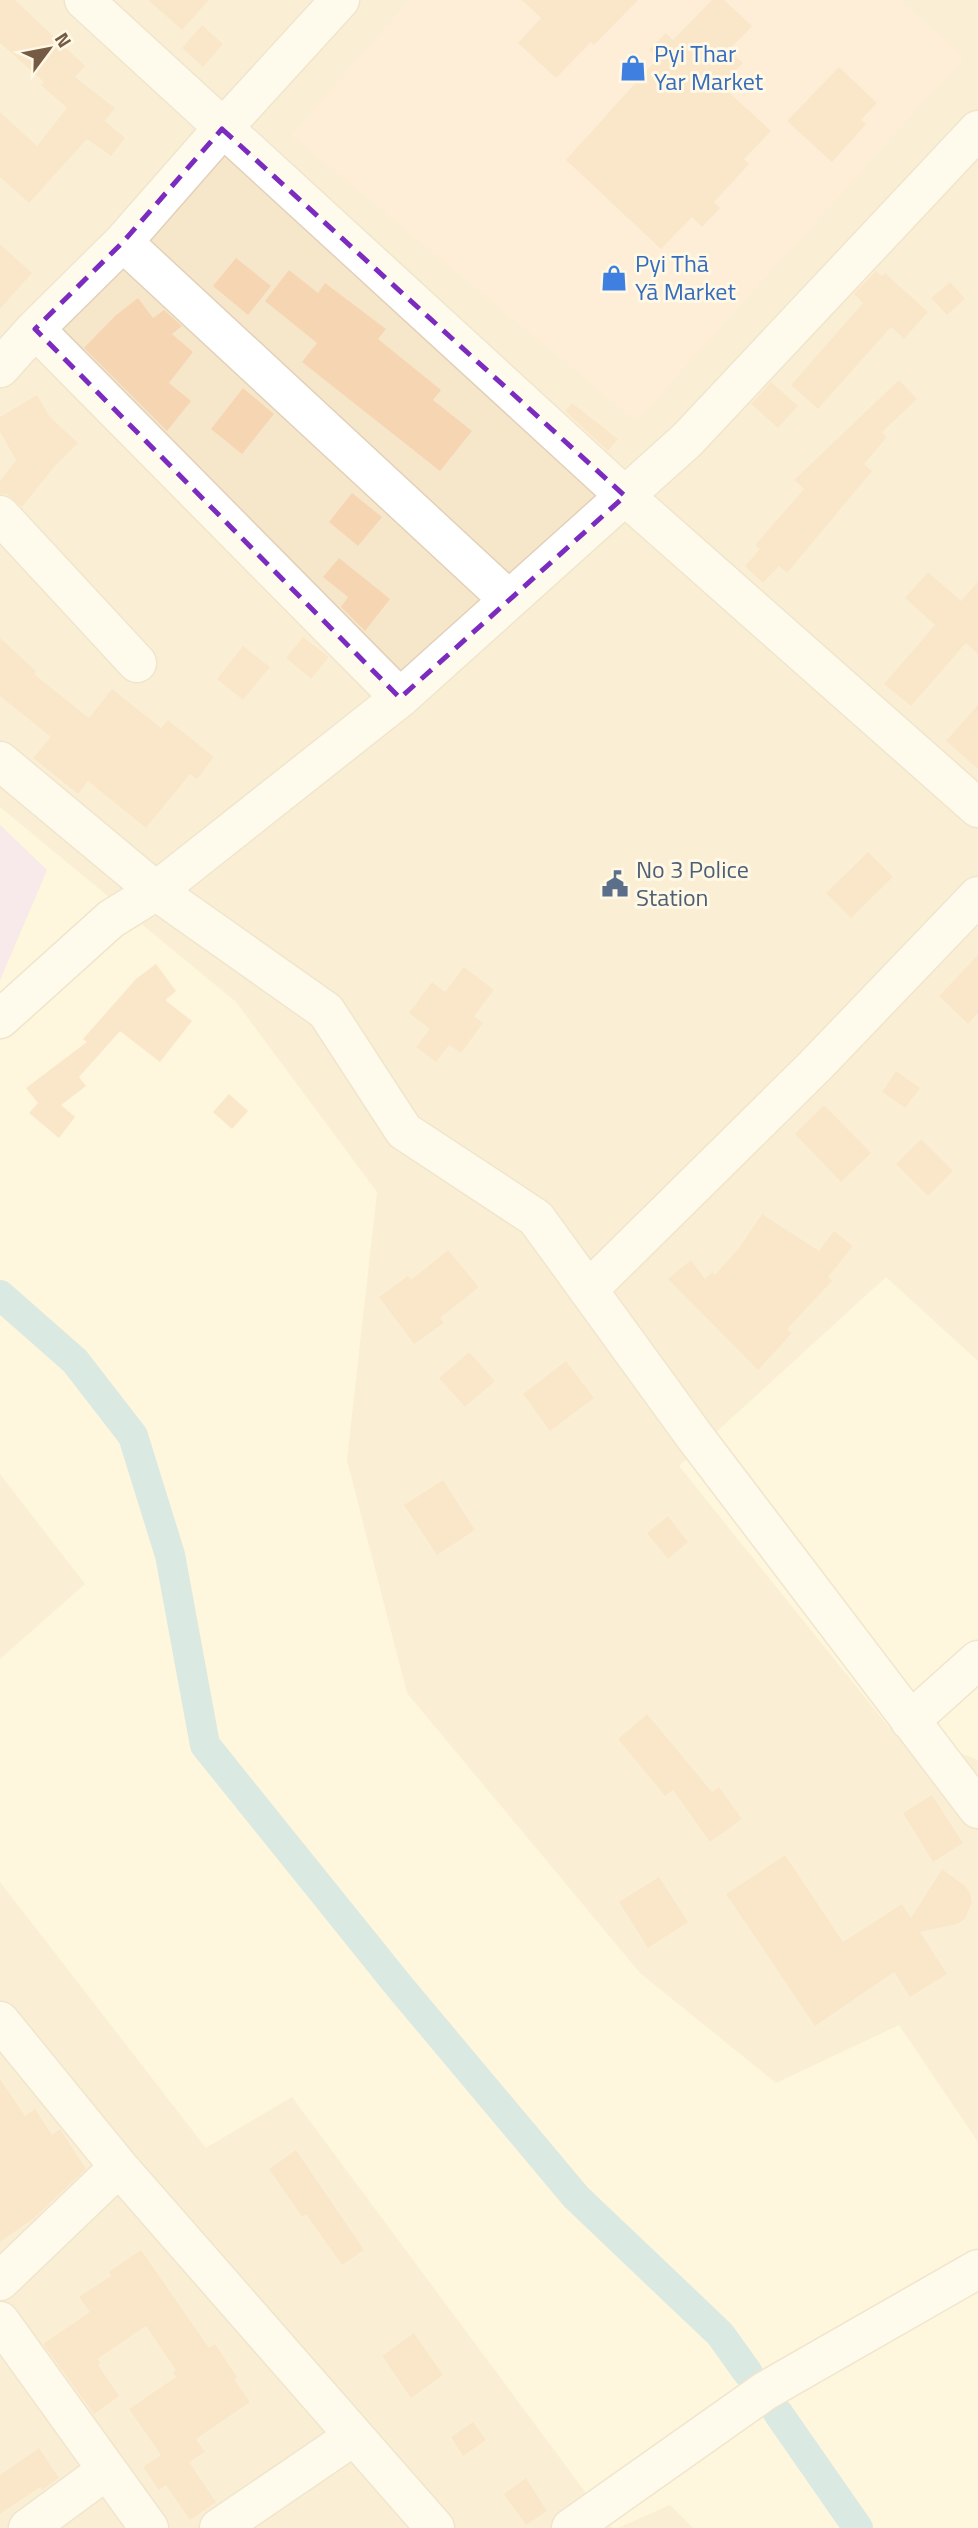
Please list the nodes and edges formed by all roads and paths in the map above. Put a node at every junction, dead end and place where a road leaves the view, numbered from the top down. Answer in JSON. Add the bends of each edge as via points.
{"nodes":[{"id":1,"x":84,"y":0,"type":"edge"},
{"id":2,"x":340,"y":0,"type":"edge"},
{"id":3,"x":222,"y":129,"type":"junction"},
{"id":4,"x":978,"y":130,"type":"edge"},
{"id":5,"x":123,"y":242,"type":"junction"},
{"id":6,"x":35,"y":329,"type":"junction"},
{"id":7,"x":0,"y":368,"type":"edge"},
{"id":8,"x":625,"y":496,"type":"junction"},
{"id":9,"x":0,"y":515,"type":"edge"},
{"id":10,"x":509,"y":600,"type":"junction"},
{"id":11,"x":137,"y":663,"type":"dead end"},
{"id":12,"x":400,"y":698,"type":"junction"},
{"id":13,"x":0,"y":761,"type":"edge"},
{"id":14,"x":978,"y":808,"type":"edge"},
{"id":15,"x":156,"y":891,"type":"junction"},
{"id":16,"x":978,"y":897,"type":"edge"},
{"id":17,"x":0,"y":1019,"type":"edge"},
{"id":18,"x":588,"y":1290,"type":"junction"},
{"id":19,"x":978,"y":1660,"type":"edge"},
{"id":20,"x":910,"y":1721,"type":"junction"},
{"id":21,"x":978,"y":1809,"type":"edge"},
{"id":22,"x":0,"y":2021,"type":"edge"},
{"id":23,"x":120,"y":2168,"type":"junction"},
{"id":24,"x":978,"y":2269,"type":"edge"},
{"id":25,"x":0,"y":2281,"type":"edge"},
{"id":26,"x":0,"y":2321,"type":"edge"},
{"id":27,"x":354,"y":2436,"type":"junction"},
{"id":28,"x":107,"y":2470,"type":"junction"},
{"id":29,"x":28,"y":2528,"type":"edge"},
{"id":30,"x":149,"y":2528,"type":"edge"},
{"id":31,"x":219,"y":2528,"type":"edge"},
{"id":32,"x":435,"y":2528,"type":"edge"},
{"id":33,"x":571,"y":2528,"type":"edge"}],
"edges":[{"from":1,"to":3,"type":"street"},
{"from":2,"to":3,"type":"street"},
{"from":3,"to":5,"type":"street"},
{"from":3,"to":8,"type":"street"},
{"from":4,"to":8,"type":"street","via":[[687,440]]},
{"from":5,"to":6,"type":"street"},
{"from":5,"to":10,"type":"street"},
{"from":6,"to":7,"type":"street"},
{"from":6,"to":12,"type":"street"},
{"from":8,"to":10,"type":"street"},
{"from":8,"to":14,"type":"street"},
{"from":9,"to":11,"type":"street"},
{"from":10,"to":12,"type":"street"},
{"from":12,"to":15,"type":"street"},
{"from":13,"to":15,"type":"street"},
{"from":15,"to":17,"type":"street","via":[[111,919]]},
{"from":15,"to":18,"type":"street","via":[[326,1011],[404,1131],[536,1218]]},
{"from":16,"to":18,"type":"street"},
{"from":18,"to":20,"type":"street"},
{"from":19,"to":20,"type":"street"},
{"from":20,"to":21,"type":"street"},
{"from":22,"to":23,"type":"street"},
{"from":23,"to":25,"type":"street"},
{"from":23,"to":27,"type":"street"},
{"from":24,"to":33,"type":"street","via":[[765,2391]]},
{"from":26,"to":28,"type":"street"},
{"from":27,"to":31,"type":"street"},
{"from":27,"to":32,"type":"street"},
{"from":28,"to":29,"type":"street"},
{"from":28,"to":30,"type":"street"}]}
